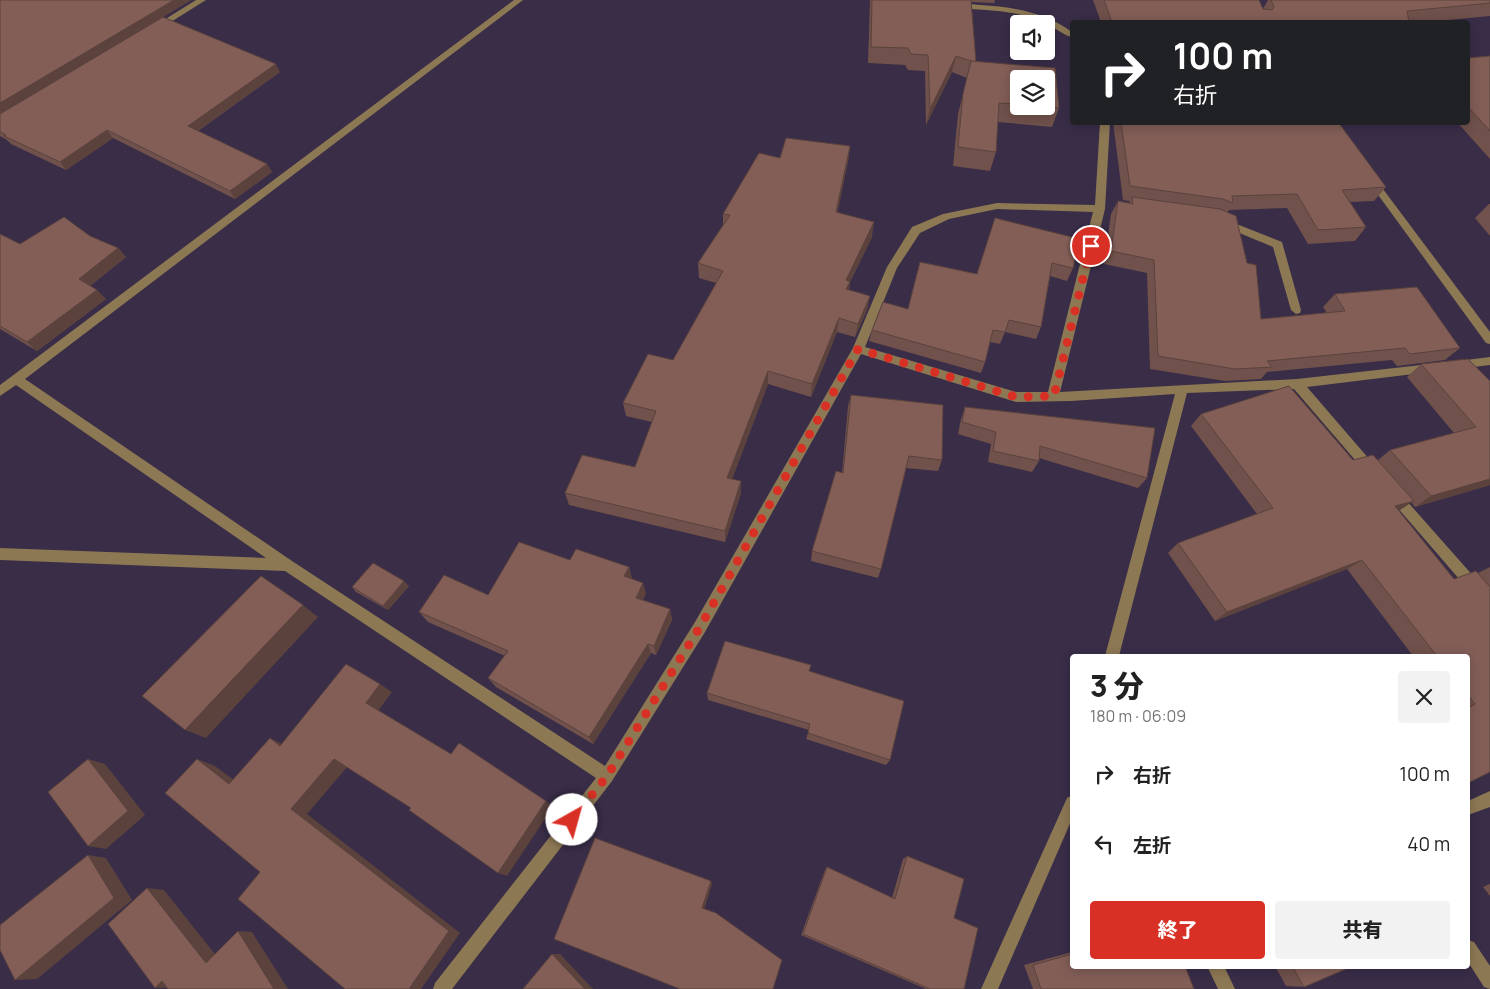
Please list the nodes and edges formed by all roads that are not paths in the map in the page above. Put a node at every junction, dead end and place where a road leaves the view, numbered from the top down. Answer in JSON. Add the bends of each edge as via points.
{"nodes":[{"id":1,"x":202,"y":0,"type":"edge"},
{"id":2,"x":519,"y":0,"type":"edge"},
{"id":3,"x":1013,"y":0,"type":"edge"},
{"id":4,"x":948,"y":5,"type":"edge"},
{"id":5,"x":1014,"y":10,"type":"junction"},
{"id":6,"x":1070,"y":34,"type":"edge"},
{"id":7,"x":143,"y":35,"type":"edge"},
{"id":8,"x":1105,"y":125,"type":"edge"},
{"id":9,"x":1363,"y":169,"type":"edge"},
{"id":10,"x":1104,"y":205,"type":"junction"},
{"id":11,"x":1214,"y":218,"type":"edge"},
{"id":12,"x":1296,"y":310,"type":"dead end"},
{"id":13,"x":1490,"y":340,"type":"edge"},
{"id":14,"x":858,"y":349,"type":"junction"},
{"id":15,"x":1490,"y":361,"type":"edge"},
{"id":16,"x":16,"y":379,"type":"junction"},
{"id":17,"x":1297,"y":384,"type":"junction"},
{"id":18,"x":1182,"y":389,"type":"junction"},
{"id":19,"x":0,"y":391,"type":"edge"},
{"id":20,"x":1054,"y":396,"type":"junction"},
{"id":21,"x":0,"y":554,"type":"edge"},
{"id":22,"x":287,"y":565,"type":"junction"},
{"id":23,"x":1490,"y":605,"type":"edge"},
{"id":24,"x":1113,"y":654,"type":"edge"},
{"id":25,"x":607,"y":776,"type":"junction"},
{"id":26,"x":1490,"y":799,"type":"edge"},
{"id":27,"x":1070,"y":807,"type":"edge"},
{"id":28,"x":1470,"y":807,"type":"edge"},
{"id":29,"x":1470,"y":951,"type":"edge"},
{"id":30,"x":1217,"y":969,"type":"edge"},
{"id":31,"x":1490,"y":981,"type":"edge"},
{"id":32,"x":441,"y":989,"type":"edge"},
{"id":33,"x":989,"y":989,"type":"edge"},
{"id":34,"x":1227,"y":989,"type":"edge"}],
"edges":[{"from":1,"to":7,"type":"lane"},
{"from":2,"to":16,"type":"lane"},
{"from":3,"to":5,"type":"lane"},
{"from":4,"to":5,"type":"lane"},
{"from":5,"to":6,"type":"lane","via":[[1042,17]]},
{"from":8,"to":10,"type":"lane"},
{"from":9,"to":13,"type":"lane"},
{"from":10,"to":14,"type":"lane","via":[[997,206],[947,216],[916,230],[892,267]]},
{"from":10,"to":20,"type":"lane"},
{"from":11,"to":12,"type":"lane","via":[[1278,245]]},
{"from":14,"to":20,"type":"lane","via":[[1016,397]]},
{"from":14,"to":25,"type":"lane","via":[[700,627]]},
{"from":15,"to":17,"type":"lane"},
{"from":16,"to":19,"type":"lane"},
{"from":16,"to":22,"type":"lane"},
{"from":17,"to":18,"type":"lane"},
{"from":17,"to":23,"type":"lane"},
{"from":18,"to":20,"type":"lane"},
{"from":18,"to":24,"type":"lane"},
{"from":21,"to":22,"type":"lane"},
{"from":22,"to":25,"type":"lane"},
{"from":25,"to":32,"type":"lane"},
{"from":26,"to":28,"type":"lane"},
{"from":27,"to":33,"type":"lane"},
{"from":29,"to":31,"type":"lane"},
{"from":30,"to":34,"type":"lane"}]}
